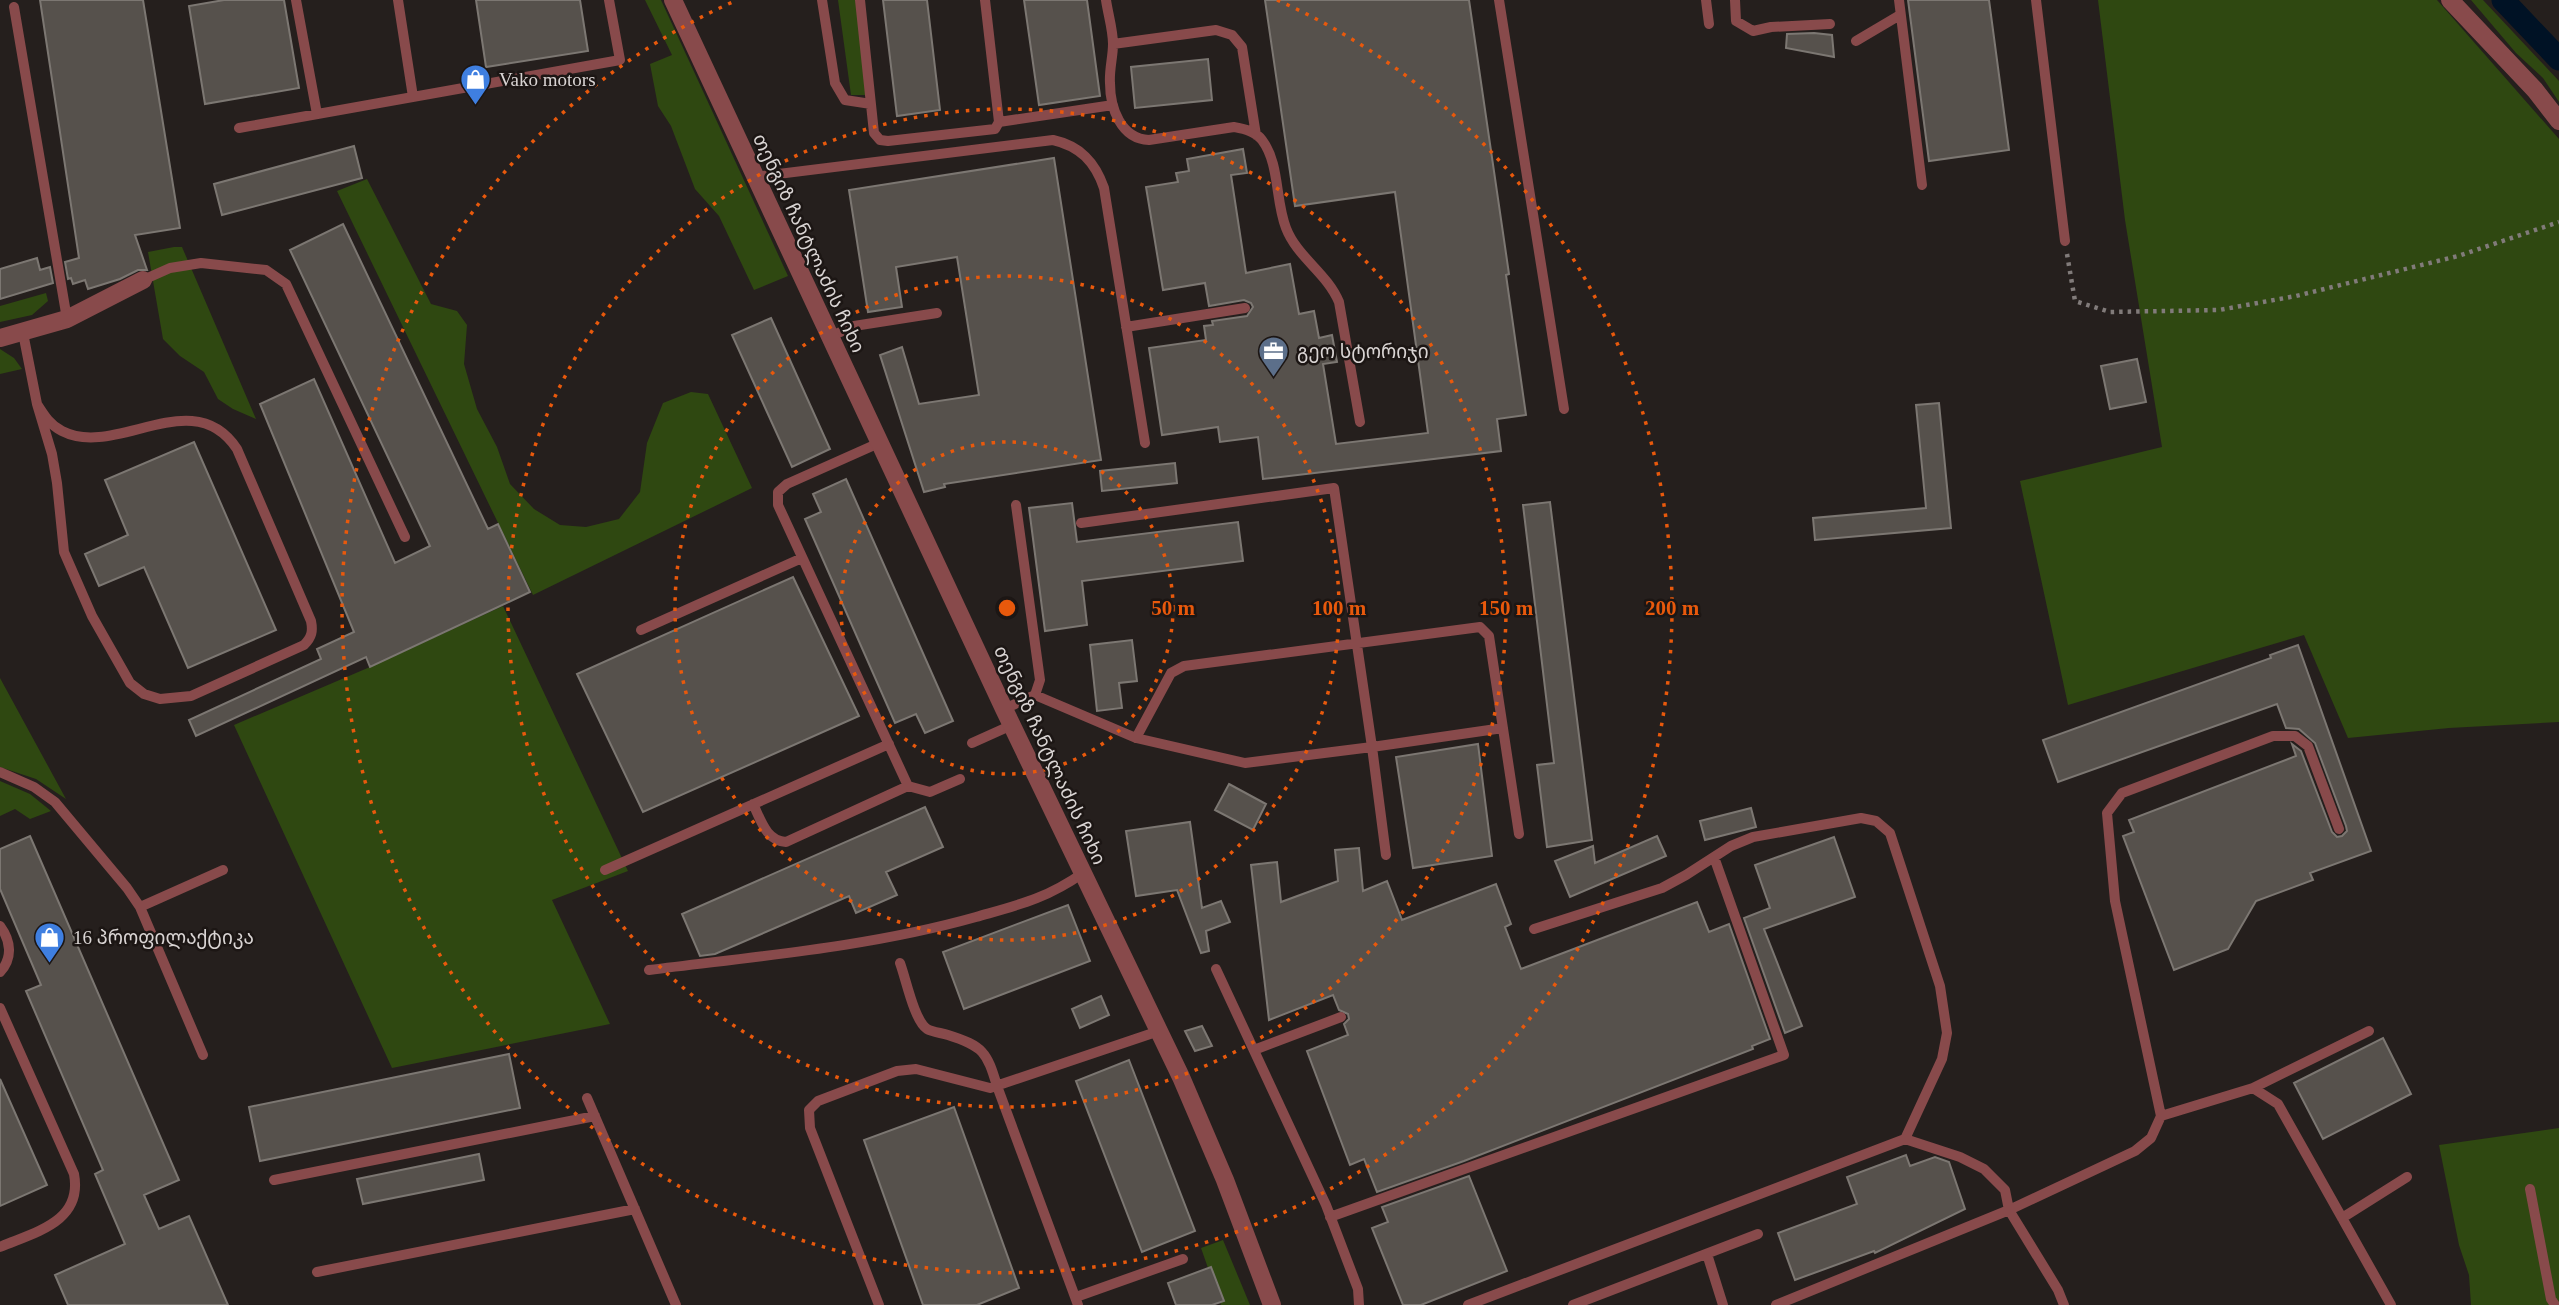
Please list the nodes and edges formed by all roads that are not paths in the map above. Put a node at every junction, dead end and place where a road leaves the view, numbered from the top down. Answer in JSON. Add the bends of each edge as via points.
{"nodes":[{"id":1,"x":296,"y":0,"type":"edge"},
{"id":2,"x":398,"y":0,"type":"edge"},
{"id":3,"x":609,"y":0,"type":"edge"},
{"id":4,"x":673,"y":0,"type":"edge"},
{"id":5,"x":822,"y":0,"type":"edge"},
{"id":6,"x":860,"y":0,"type":"edge"},
{"id":7,"x":985,"y":0,"type":"edge"},
{"id":8,"x":1106,"y":0,"type":"edge"},
{"id":9,"x":1499,"y":0,"type":"edge"},
{"id":10,"x":1706,"y":0,"type":"edge"},
{"id":11,"x":1735,"y":0,"type":"edge"},
{"id":12,"x":1899,"y":0,"type":"edge"},
{"id":13,"x":2036,"y":0,"type":"edge"},
{"id":14,"x":2451,"y":0,"type":"edge"},
{"id":15,"x":14,"y":7,"type":"dead end"},
{"id":16,"x":1900,"y":15,"type":"junction"},
{"id":17,"x":1709,"y":24,"type":"dead end"},
{"id":18,"x":1830,"y":24,"type":"dead end"},
{"id":19,"x":1857,"y":41,"type":"dead end"},
{"id":20,"x":1113,"y":44,"type":"junction"},
{"id":21,"x":413,"y":97,"type":"junction"},
{"id":22,"x":871,"y":104,"type":"junction"},
{"id":23,"x":1113,"y":105,"type":"junction"},
{"id":24,"x":317,"y":114,"type":"junction"},
{"id":25,"x":2559,"y":121,"type":"edge"},
{"id":26,"x":999,"y":122,"type":"junction"},
{"id":27,"x":239,"y":128,"type":"dead end"},
{"id":28,"x":1256,"y":135,"type":"junction"},
{"id":29,"x":754,"y":177,"type":"junction"},
{"id":30,"x":1922,"y":185,"type":"dead end"},
{"id":31,"x":2065,"y":242,"type":"road end"},
{"id":32,"x":143,"y":280,"type":"joint"},
{"id":33,"x":1245,"y":308,"type":"dead end"},
{"id":34,"x":937,"y":313,"type":"dead end"},
{"id":35,"x":67,"y":318,"type":"junction"},
{"id":36,"x":1126,"y":327,"type":"junction"},
{"id":37,"x":23,"y":333,"type":"junction"},
{"id":38,"x":829,"y":337,"type":"junction"},
{"id":39,"x":0,"y":338,"type":"edge"},
{"id":40,"x":37,"y":404,"type":"junction"},
{"id":41,"x":1564,"y":409,"type":"dead end"},
{"id":42,"x":1360,"y":422,"type":"dead end"},
{"id":43,"x":879,"y":443,"type":"junction"},
{"id":44,"x":1144,"y":443,"type":"dead end"},
{"id":45,"x":1016,"y":505,"type":"dead end"},
{"id":46,"x":1081,"y":523,"type":"dead end"},
{"id":47,"x":405,"y":537,"type":"dead end"},
{"id":48,"x":802,"y":558,"type":"junction"},
{"id":49,"x":641,"y":630,"type":"dead end"},
{"id":50,"x":1356,"y":643,"type":"junction"},
{"id":51,"x":1035,"y":695,"type":"junction"},
{"id":52,"x":1008,"y":717,"type":"junction"},
{"id":53,"x":1503,"y":727,"type":"junction"},
{"id":54,"x":1136,"y":738,"type":"junction"},
{"id":55,"x":972,"y":743,"type":"dead end"},
{"id":56,"x":889,"y":744,"type":"junction"},
{"id":57,"x":1372,"y":747,"type":"junction"},
{"id":58,"x":0,"y":772,"type":"edge"},
{"id":59,"x":960,"y":779,"type":"dead end"},
{"id":60,"x":908,"y":786,"type":"junction"},
{"id":61,"x":753,"y":804,"type":"junction"},
{"id":62,"x":2339,"y":829,"type":"dead end"},
{"id":63,"x":1519,"y":834,"type":"dead end"},
{"id":64,"x":1386,"y":855,"type":"dead end"},
{"id":65,"x":1714,"y":857,"type":"junction"},
{"id":66,"x":223,"y":870,"type":"dead end"},
{"id":67,"x":605,"y":870,"type":"dead end"},
{"id":68,"x":1083,"y":873,"type":"junction"},
{"id":69,"x":140,"y":906,"type":"junction"},
{"id":70,"x":0,"y":926,"type":"edge"},
{"id":71,"x":1534,"y":929,"type":"dead end"},
{"id":72,"x":900,"y":963,"type":"dead end"},
{"id":73,"x":1216,"y":969,"type":"dead end"},
{"id":74,"x":649,"y":970,"type":"dead end"},
{"id":75,"x":0,"y":972,"type":"edge"},
{"id":76,"x":0,"y":1008,"type":"edge"},
{"id":77,"x":1341,"y":1017,"type":"dead end"},
{"id":78,"x":1159,"y":1031,"type":"junction"},
{"id":79,"x":2369,"y":1031,"type":"dead end"},
{"id":80,"x":1254,"y":1050,"type":"junction"},
{"id":81,"x":203,"y":1055,"type":"dead end"},
{"id":82,"x":997,"y":1086,"type":"junction"},
{"id":83,"x":2253,"y":1088,"type":"junction"},
{"id":84,"x":587,"y":1098,"type":"dead end"},
{"id":85,"x":595,"y":1116,"type":"junction"},
{"id":86,"x":2161,"y":1116,"type":"junction"},
{"id":87,"x":1905,"y":1139,"type":"junction"},
{"id":88,"x":2407,"y":1177,"type":"dead end"},
{"id":89,"x":274,"y":1180,"type":"dead end"},
{"id":90,"x":2530,"y":1189,"type":"dead end"},
{"id":91,"x":635,"y":1209,"type":"junction"},
{"id":92,"x":2009,"y":1210,"type":"junction"},
{"id":93,"x":1330,"y":1217,"type":"junction"},
{"id":94,"x":2342,"y":1218,"type":"junction"},
{"id":95,"x":1758,"y":1234,"type":"dead end"},
{"id":96,"x":0,"y":1247,"type":"edge"},
{"id":97,"x":1707,"y":1254,"type":"junction"},
{"id":98,"x":1183,"y":1259,"type":"dead end"},
{"id":99,"x":317,"y":1272,"type":"dead end"},
{"id":100,"x":1077,"y":1301,"type":"edge"},
{"id":101,"x":676,"y":1305,"type":"edge"},
{"id":102,"x":879,"y":1305,"type":"edge"},
{"id":103,"x":1272,"y":1305,"type":"edge"},
{"id":104,"x":1359,"y":1305,"type":"edge"},
{"id":105,"x":1468,"y":1305,"type":"edge"},
{"id":106,"x":1573,"y":1305,"type":"edge"},
{"id":107,"x":1723,"y":1305,"type":"edge"},
{"id":108,"x":1776,"y":1305,"type":"edge"},
{"id":109,"x":2064,"y":1305,"type":"edge"},
{"id":110,"x":2390,"y":1305,"type":"edge"},
{"id":111,"x":2555,"y":1305,"type":"edge"}],
"edges":[{"from":1,"to":24,"type":"lane"},
{"from":2,"to":21,"type":"lane"},
{"from":3,"to":21,"type":"lane","via":[[620,60]]},
{"from":4,"to":29,"type":"street","name":"თენგიზ ჩანტლაძის ჩიხი"},
{"from":5,"to":22,"type":"lane","via":[[835,83],[845,100]]},
{"from":6,"to":22,"type":"lane"},
{"from":7,"to":26,"type":"lane"},
{"from":8,"to":20,"type":"lane"},
{"from":9,"to":41,"type":"lane"},
{"from":10,"to":17,"type":"lane"},
{"from":11,"to":18,"type":"lane","via":[[1736,21],[1753,31]]},
{"from":12,"to":16,"type":"lane"},
{"from":13,"to":31,"type":"lane"},
{"from":14,"to":25,"type":"street"},
{"from":15,"to":35,"type":"lane"},
{"from":16,"to":19,"type":"lane"},
{"from":16,"to":30,"type":"lane"},
{"from":20,"to":23,"type":"lane","via":[[1109,84]]},
{"from":20,"to":28,"type":"lane","via":[[1216,30],[1232,35],[1242,47]]},
{"from":21,"to":24,"type":"lane"},
{"from":22,"to":26,"type":"lane","via":[[874,133],[880,140],[995,129]]},
{"from":23,"to":26,"type":"lane"},
{"from":23,"to":28,"type":"lane","via":[[1122,127],[1138,139],[1234,127]]},
{"from":24,"to":27,"type":"lane"},
{"from":28,"to":42,"type":"lane","via":[[1270,154],[1287,230],[1333,287],[1339,302]]},
{"from":29,"to":36,"type":"lane","via":[[1053,140],[1066,143],[1098,170],[1104,188]]},
{"from":29,"to":38,"type":"street","name":"თენგიზ ჩანტლაძის ჩიხი"},
{"from":32,"to":35,"type":"street"},
{"from":32,"to":47,"type":"lane","via":[[170,268],[201,263],[266,270],[286,284]]},
{"from":33,"to":36,"type":"lane"},
{"from":34,"to":38,"type":"lane","via":[[854,326]]},
{"from":35,"to":37,"type":"street"},
{"from":36,"to":44,"type":"lane"},
{"from":37,"to":39,"type":"street"},
{"from":37,"to":40,"type":"lane"},
{"from":38,"to":43,"type":"street","name":"თენგიზ ჩანტლაძის ჩიხი"},
{"from":40,"to":40,"type":"lane","via":[[52,454],[64,552],[92,616],[130,683],[160,699],[191,696],[310,639],[311,621],[228,435],[214,426],[180,420],[101,437],[68,434],[50,423]]},
{"from":43,"to":48,"type":"lane","via":[[778,492],[778,505]]},
{"from":43,"to":52,"type":"street","name":"თენგიზ ჩანტლაძის ჩიხი"},
{"from":45,"to":51,"type":"lane","via":[[1040,680]]},
{"from":46,"to":50,"type":"lane","via":[[1334,488]]},
{"from":48,"to":49,"type":"lane"},
{"from":48,"to":56,"type":"lane"},
{"from":50,"to":53,"type":"lane","via":[[1480,627],[1489,636]]},
{"from":50,"to":54,"type":"lane","via":[[1184,666],[1171,673]]},
{"from":50,"to":57,"type":"lane"},
{"from":51,"to":52,"type":"lane"},
{"from":51,"to":54,"type":"lane"},
{"from":52,"to":55,"type":"lane"},
{"from":52,"to":68,"type":"street","name":"თენგიზ ჩანტლაძის ჩიხი"},
{"from":53,"to":57,"type":"lane"},
{"from":53,"to":63,"type":"lane"},
{"from":54,"to":57,"type":"lane","via":[[1245,763]]},
{"from":56,"to":60,"type":"lane"},
{"from":56,"to":61,"type":"lane"},
{"from":57,"to":64,"type":"lane"},
{"from":58,"to":69,"type":"lane","via":[[55,802]]},
{"from":59,"to":60,"type":"lane","via":[[930,792]]},
{"from":60,"to":61,"type":"lane","via":[[786,842],[769,836]]},
{"from":61,"to":67,"type":"lane"},
{"from":62,"to":86,"type":"lane","via":[[2308,746],[2295,736],[2273,736],[2127,790],[2107,813],[2115,901]]},
{"from":65,"to":71,"type":"lane","via":[[1662,888]]},
{"from":65,"to":87,"type":"lane","via":[[1753,837],[1861,818],[1876,821],[1890,833],[1940,986],[1947,1033],[1942,1059]]},
{"from":65,"to":93,"type":"lane","via":[[1784,1055]]},
{"from":66,"to":69,"type":"lane"},
{"from":68,"to":74,"type":"lane","via":[[1039,900],[939,928],[870,943]]},
{"from":68,"to":78,"type":"street","name":"თენგიზ ჩანტლაძის ჩიხი"},
{"from":69,"to":81,"type":"lane"},
{"from":70,"to":75,"type":"lane","via":[[8,936],[10,951],[8,964]]},
{"from":72,"to":82,"type":"lane","via":[[918,1018],[928,1029],[981,1049]]},
{"from":73,"to":80,"type":"lane"},
{"from":76,"to":96,"type":"lane","via":[[76,1185],[72,1205],[62,1218]]},
{"from":77,"to":80,"type":"lane"},
{"from":78,"to":82,"type":"lane"},
{"from":78,"to":103,"type":"street","name":"თენგიზ ჩანტლაძის ჩიხი","via":[[1223,1174]]},
{"from":79,"to":83,"type":"lane"},
{"from":80,"to":93,"type":"lane"},
{"from":82,"to":100,"type":"lane"},
{"from":82,"to":102,"type":"lane","via":[[916,1069],[897,1070],[818,1101],[809,1110],[810,1128]]},
{"from":83,"to":86,"type":"lane"},
{"from":83,"to":94,"type":"lane","via":[[2278,1104]]},
{"from":84,"to":85,"type":"lane"},
{"from":85,"to":89,"type":"lane"},
{"from":85,"to":91,"type":"lane"},
{"from":86,"to":92,"type":"lane","via":[[2151,1138],[2135,1151]]},
{"from":87,"to":92,"type":"lane","via":[[1984,1169],[2005,1190]]},
{"from":87,"to":105,"type":"lane"},
{"from":88,"to":94,"type":"lane"},
{"from":90,"to":111,"type":"lane"},
{"from":91,"to":99,"type":"lane"},
{"from":91,"to":101,"type":"lane"},
{"from":92,"to":108,"type":"lane"},
{"from":92,"to":109,"type":"lane"},
{"from":93,"to":104,"type":"lane","via":[[1358,1289]]},
{"from":94,"to":110,"type":"lane"},
{"from":95,"to":97,"type":"lane"},
{"from":97,"to":106,"type":"lane"},
{"from":97,"to":107,"type":"lane"},
{"from":98,"to":100,"type":"lane"}]}
